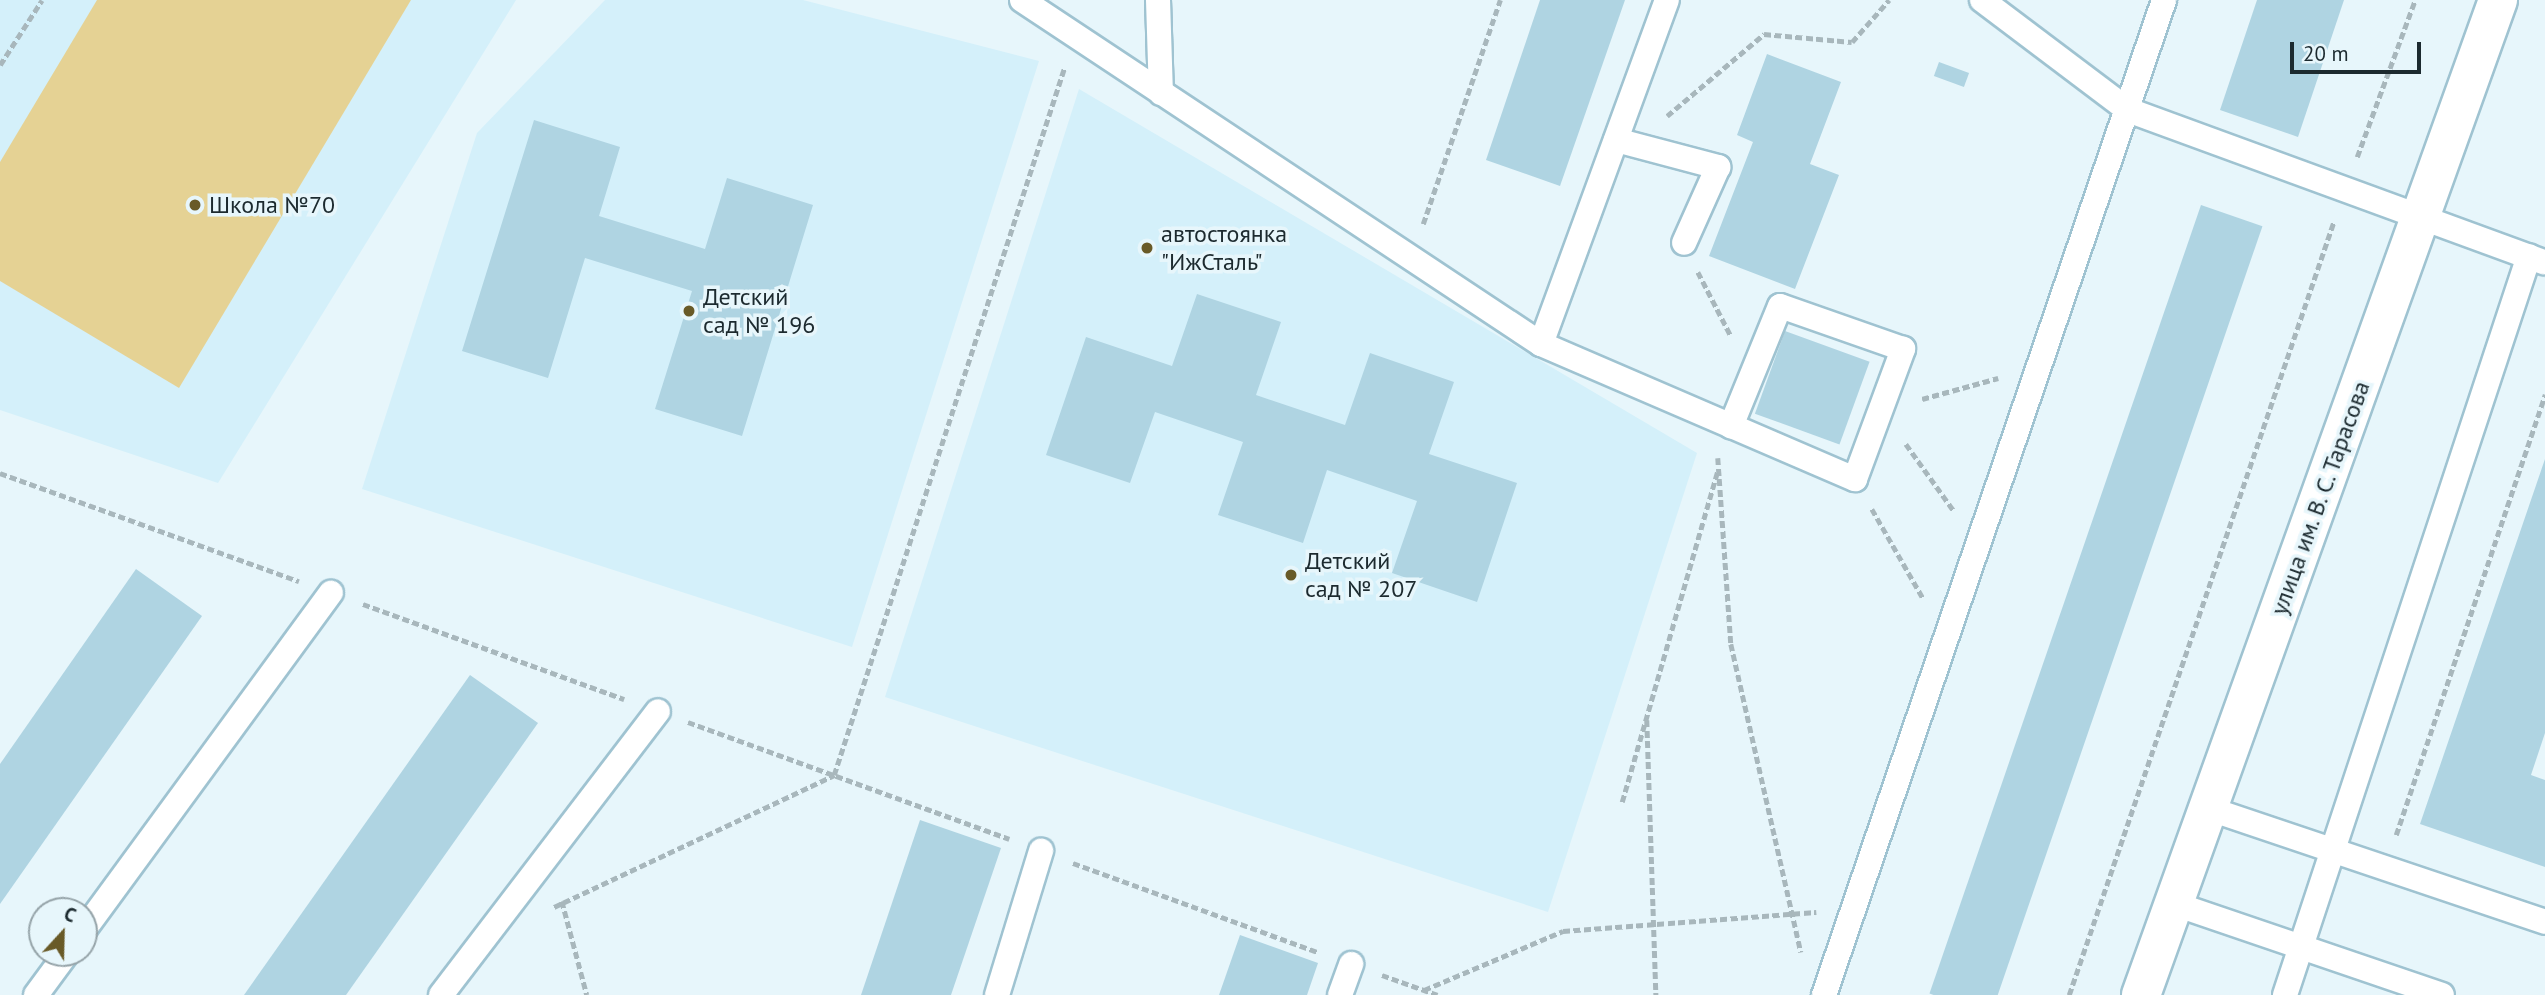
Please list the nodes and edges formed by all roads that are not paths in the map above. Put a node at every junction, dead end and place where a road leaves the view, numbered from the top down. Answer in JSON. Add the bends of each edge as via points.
{"nodes":[{"id":1,"x":1022,"y":0,"type":"edge"},
{"id":2,"x":1158,"y":0,"type":"edge"},
{"id":3,"x":1667,"y":0,"type":"edge"},
{"id":4,"x":1982,"y":0,"type":"edge"},
{"id":5,"x":2164,"y":0,"type":"edge"},
{"id":6,"x":2498,"y":0,"type":"edge"},
{"id":7,"x":1161,"y":93,"type":"junction"},
{"id":8,"x":2128,"y":110,"type":"junction"},
{"id":9,"x":1616,"y":140,"type":"junction"},
{"id":10,"x":2423,"y":221,"type":"junction"},
{"id":11,"x":1684,"y":243,"type":"road end"},
{"id":12,"x":2537,"y":259,"type":"edge"},
{"id":13,"x":1541,"y":344,"type":"junction"},
{"id":14,"x":1723,"y":422,"type":"junction"},
{"id":15,"x":331,"y":593,"type":"road end"},
{"id":16,"x":658,"y":711,"type":"road end"},
{"id":17,"x":2204,"y":807,"type":"junction"},
{"id":18,"x":2331,"y":849,"type":"junction"},
{"id":19,"x":1041,"y":851,"type":"road end"},
{"id":20,"x":2172,"y":903,"type":"junction"},
{"id":21,"x":98,"y":911,"type":"edge"},
{"id":22,"x":2545,"y":922,"type":"edge"},
{"id":23,"x":2300,"y":947,"type":"junction"},
{"id":24,"x":1351,"y":964,"type":"road end"},
{"id":25,"x":57,"y":967,"type":"edge"},
{"id":26,"x":36,"y":995,"type":"edge"},
{"id":27,"x":441,"y":995,"type":"edge"},
{"id":28,"x":997,"y":995,"type":"edge"},
{"id":29,"x":1340,"y":995,"type":"edge"},
{"id":30,"x":1824,"y":995,"type":"edge"},
{"id":31,"x":2141,"y":995,"type":"edge"},
{"id":32,"x":2285,"y":995,"type":"edge"},
{"id":33,"x":2442,"y":995,"type":"edge"}],
"edges":[{"from":1,"to":7,"type":"lane"},
{"from":2,"to":7,"type":"lane"},
{"from":3,"to":9,"type":"lane"},
{"from":4,"to":8,"type":"lane"},
{"from":5,"to":8,"type":"lane"},
{"from":6,"to":10,"type":"main road","name":"улица им. В. С. Тарасова"},
{"from":7,"to":13,"type":"lane"},
{"from":8,"to":10,"type":"lane"},
{"from":8,"to":30,"type":"lane"},
{"from":9,"to":11,"type":"lane","via":[[1718,167]]},
{"from":9,"to":13,"type":"lane"},
{"from":10,"to":12,"type":"lane"},
{"from":10,"to":17,"type":"main road","name":"улица им. В. С. Тарасова"},
{"from":12,"to":18,"type":"lane"},
{"from":13,"to":14,"type":"lane"},
{"from":14,"to":14,"type":"lane","via":[[1751,376],[1780,306],[1903,349],[1855,479]]},
{"from":15,"to":21,"type":"lane"},
{"from":16,"to":27,"type":"lane"},
{"from":17,"to":18,"type":"lane"},
{"from":17,"to":20,"type":"main road","name":"улица им. В. С. Тарасова"},
{"from":18,"to":22,"type":"lane"},
{"from":18,"to":23,"type":"lane"},
{"from":19,"to":28,"type":"lane"},
{"from":20,"to":23,"type":"lane"},
{"from":20,"to":31,"type":"main road","name":"улица им. В. С. Тарасова"},
{"from":23,"to":32,"type":"lane"},
{"from":23,"to":33,"type":"lane"},
{"from":24,"to":29,"type":"lane"},
{"from":25,"to":26,"type":"lane"}]}
